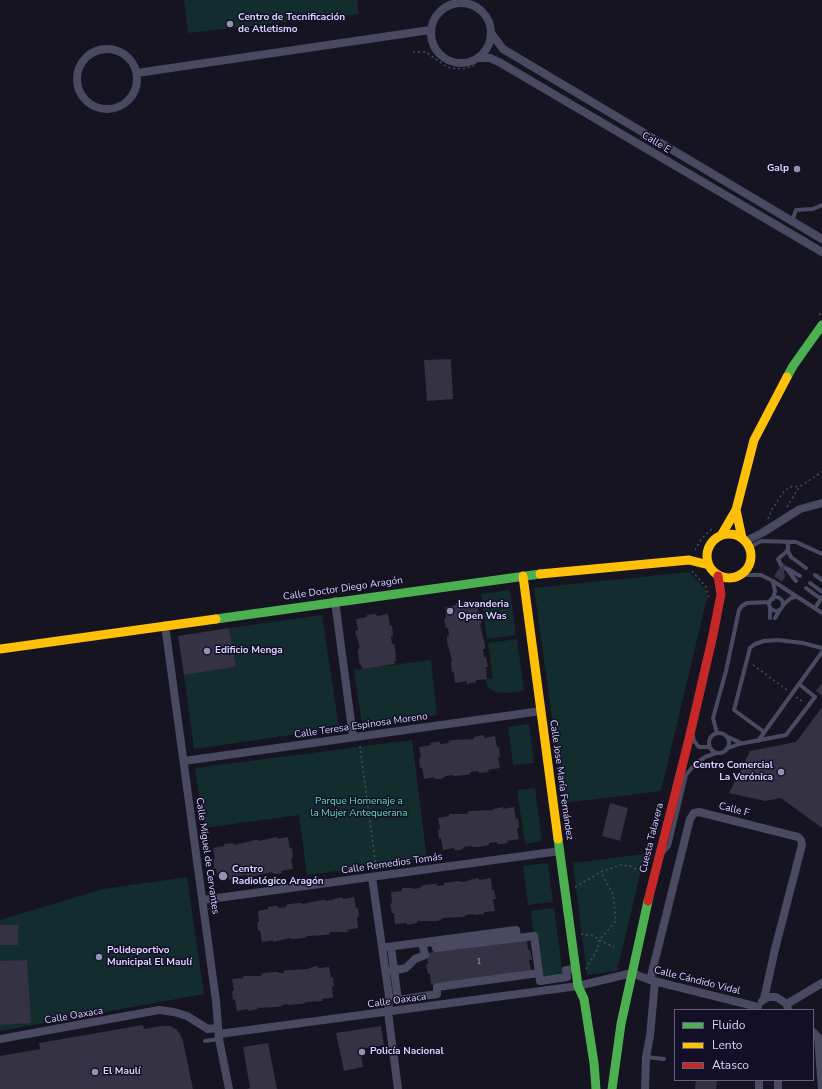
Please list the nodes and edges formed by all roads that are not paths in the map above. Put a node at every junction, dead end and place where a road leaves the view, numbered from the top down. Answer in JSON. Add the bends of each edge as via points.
{"nodes":[{"id":1,"x":443,"y":3,"type":"edge"},
{"id":2,"x":430,"y":30,"type":"junction"},
{"id":3,"x":491,"y":33,"type":"junction"},
{"id":4,"x":479,"y":61,"type":"junction"},
{"id":5,"x":137,"y":73,"type":"junction"},
{"id":6,"x":822,"y":205,"type":"edge"},
{"id":7,"x":792,"y":221,"type":"junction"},
{"id":8,"x":822,"y":239,"type":"edge"},
{"id":9,"x":822,"y":252,"type":"edge"},
{"id":10,"x":822,"y":325,"type":"edge"},
{"id":11,"x":822,"y":503,"type":"edge"},
{"id":12,"x":736,"y":510,"type":"junction"},
{"id":13,"x":722,"y":534,"type":"junction"},
{"id":14,"x":746,"y":542,"type":"junction"},
{"id":15,"x":786,"y":542,"type":"junction"},
{"id":16,"x":788,"y":548,"type":"junction"},
{"id":17,"x":707,"y":551,"type":"junction"},
{"id":18,"x":822,"y":554,"type":"edge"},
{"id":19,"x":690,"y":560,"type":"junction"},
{"id":20,"x":709,"y":565,"type":"junction"},
{"id":21,"x":781,"y":565,"type":"dead end"},
{"id":22,"x":806,"y":568,"type":"dead end"},
{"id":23,"x":741,"y":575,"type":"junction"},
{"id":24,"x":816,"y":575,"type":"dead end"},
{"id":25,"x":522,"y":576,"type":"junction"},
{"id":26,"x":718,"y":576,"type":"junction"},
{"id":27,"x":800,"y":576,"type":"dead end"},
{"id":28,"x":732,"y":578,"type":"junction"},
{"id":29,"x":822,"y":580,"type":"edge"},
{"id":30,"x":773,"y":581,"type":"junction"},
{"id":31,"x":796,"y":581,"type":"dead end"},
{"id":32,"x":810,"y":583,"type":"dead end"},
{"id":33,"x":806,"y":588,"type":"dead end"},
{"id":34,"x":822,"y":592,"type":"edge"},
{"id":35,"x":721,"y":594,"type":"junction"},
{"id":36,"x":798,"y":597,"type":"junction"},
{"id":37,"x":822,"y":598,"type":"edge"},
{"id":38,"x":335,"y":601,"type":"junction"},
{"id":39,"x":771,"y":602,"type":"junction"},
{"id":40,"x":783,"y":605,"type":"junction"},
{"id":41,"x":815,"y":608,"type":"junction"},
{"id":42,"x":780,"y":610,"type":"junction"},
{"id":43,"x":822,"y":613,"type":"edge"},
{"id":44,"x":165,"y":625,"type":"junction"},
{"id":45,"x":0,"y":648,"type":"edge"},
{"id":46,"x":822,"y":648,"type":"edge"},
{"id":47,"x":822,"y":652,"type":"edge"},
{"id":48,"x":799,"y":684,"type":"junction"},
{"id":49,"x":541,"y":711,"type":"junction"},
{"id":50,"x":692,"y":726,"type":"junction"},
{"id":51,"x":764,"y":732,"type":"junction"},
{"id":52,"x":717,"y":733,"type":"junction"},
{"id":53,"x":726,"y":736,"type":"junction"},
{"id":54,"x":356,"y":737,"type":"junction"},
{"id":55,"x":758,"y":741,"type":"junction"},
{"id":56,"x":746,"y":743,"type":"junction"},
{"id":57,"x":709,"y":747,"type":"junction"},
{"id":58,"x":726,"y":749,"type":"junction"},
{"id":59,"x":716,"y":753,"type":"junction"},
{"id":60,"x":184,"y":761,"type":"junction"},
{"id":61,"x":560,"y":851,"type":"junction"},
{"id":62,"x":658,"y":859,"type":"junction"},
{"id":63,"x":375,"y":876,"type":"junction"},
{"id":64,"x":203,"y":900,"type":"junction"},
{"id":65,"x":465,"y":941,"type":"junction"},
{"id":66,"x":576,"y":969,"type":"junction"},
{"id":67,"x":392,"y":970,"type":"junction"},
{"id":68,"x":539,"y":973,"type":"junction"},
{"id":69,"x":632,"y":974,"type":"junction"},
{"id":70,"x":653,"y":980,"type":"junction"},
{"id":71,"x":822,"y":983,"type":"edge"},
{"id":72,"x":578,"y":986,"type":"junction"},
{"id":73,"x":764,"y":999,"type":"junction"},
{"id":74,"x":787,"y":1007,"type":"edge"},
{"id":75,"x":758,"y":1008,"type":"edge"},
{"id":76,"x":388,"y":1012,"type":"junction"},
{"id":77,"x":814,"y":1033,"type":"edge"},
{"id":78,"x":219,"y":1034,"type":"junction"},
{"id":79,"x":0,"y":1039,"type":"edge"},
{"id":80,"x":204,"y":1041,"type":"dead end"},
{"id":81,"x":646,"y":1057,"type":"junction"},
{"id":82,"x":664,"y":1059,"type":"dead end"},
{"id":83,"x":229,"y":1089,"type":"edge"},
{"id":84,"x":398,"y":1089,"type":"edge"},
{"id":85,"x":596,"y":1089,"type":"edge"},
{"id":86,"x":612,"y":1089,"type":"edge"},
{"id":87,"x":645,"y":1089,"type":"edge"},
{"id":88,"x":822,"y":1089,"type":"edge"}],
"edges":[{"from":1,"to":2,"type":"street"},
{"from":1,"to":3,"type":"street","via":[[462,2],[479,8],[486,17]]},
{"from":2,"to":4,"type":"street","via":[[434,47],[446,60],[463,63]]},
{"from":2,"to":5,"type":"street"},
{"from":3,"to":4,"type":"street","via":[[487,49]]},
{"from":3,"to":7,"type":"street","name":"Calle E","via":[[503,49]]},
{"from":4,"to":9,"type":"street","name":"Calle E","via":[[490,58],[499,62]]},
{"from":5,"to":5,"type":"street","via":[[134,64],[123,54],[110,49],[91,53],[79,68],[77,78],[83,98],[91,105],[110,110],[129,101],[135,93]]},
{"from":6,"to":7,"type":"lane","via":[[813,209],[796,210]]},
{"from":7,"to":8,"type":"street","name":"Calle E"},
{"from":10,"to":12,"type":"street","via":[[793,366],[754,440]]},
{"from":11,"to":14,"type":"street","via":[[800,509]]},
{"from":12,"to":13,"type":"street"},
{"from":12,"to":14,"type":"street"},
{"from":13,"to":14,"type":"street","via":[[736,534]]},
{"from":13,"to":17,"type":"street","via":[[715,538]]},
{"from":14,"to":15,"type":"lane"},
{"from":14,"to":23,"type":"street","via":[[752,554],[751,562]]},
{"from":15,"to":16,"type":"lane"},
{"from":15,"to":18,"type":"lane","via":[[796,542]]},
{"from":16,"to":21,"type":"lane","via":[[778,559]]},
{"from":16,"to":22,"type":"lane","via":[[791,557]]},
{"from":17,"to":19,"type":"street","name":"Calle Doctor Diego Aragón"},
{"from":17,"to":20,"type":"street"},
{"from":19,"to":20,"type":"street","name":"Calle Doctor Diego Aragón"},
{"from":19,"to":25,"type":"street","name":"Calle Doctor Diego Aragón"},
{"from":20,"to":26,"type":"street"},
{"from":23,"to":28,"type":"street"},
{"from":23,"to":30,"type":"lane","via":[[760,575]]},
{"from":24,"to":29,"type":"lane"},
{"from":25,"to":38,"type":"street","name":"Calle Doctor Diego Aragón"},
{"from":25,"to":49,"type":"street","name":"Calle Jose María Fernández"},
{"from":26,"to":28,"type":"street"},
{"from":26,"to":35,"type":"street","name":"Cuesta Talavera"},
{"from":27,"to":31,"type":"lane","via":[[786,568]]},
{"from":28,"to":35,"type":"street","name":"Cuesta Talavera"},
{"from":30,"to":36,"type":"lane"},
{"from":30,"to":39,"type":"lane","via":[[775,591]]},
{"from":32,"to":34,"type":"lane"},
{"from":33,"to":37,"type":"lane"},
{"from":35,"to":50,"type":"street","name":"Cuesta Talavera"},
{"from":36,"to":40,"type":"lane","via":[[790,598]]},
{"from":36,"to":41,"type":"lane"},
{"from":37,"to":41,"type":"lane"},
{"from":38,"to":44,"type":"street","name":"Calle Doctor Diego Aragón"},
{"from":38,"to":54,"type":"street"},
{"from":39,"to":40,"type":"lane","via":[[779,598]]},
{"from":39,"to":42,"type":"lane","via":[[774,610]]},
{"from":39,"to":42,"type":"lane","via":[[772,618]]},
{"from":39,"to":52,"type":"lane","via":[[747,603],[740,607],[713,718]]},
{"from":40,"to":42,"type":"lane"},
{"from":41,"to":43,"type":"lane"},
{"from":44,"to":45,"type":"street","name":"Calle Doctor Diego Aragón"},
{"from":44,"to":60,"type":"street","name":"Calle Miguel de Cervantes"},
{"from":46,"to":51,"type":"lane","via":[[789,641],[764,641],[752,645],[734,710]]},
{"from":47,"to":48,"type":"lane"},
{"from":48,"to":51,"type":"lane"},
{"from":48,"to":55,"type":"lane","via":[[815,697],[786,735]]},
{"from":49,"to":54,"type":"street","name":"Calle Teresa Espinosa Moreno"},
{"from":49,"to":61,"type":"street","name":"Calle Jose María Fernández"},
{"from":50,"to":57,"type":"lane","via":[[693,738],[698,746]]},
{"from":50,"to":62,"type":"street","name":"Cuesta Talavera"},
{"from":51,"to":55,"type":"lane"},
{"from":52,"to":53,"type":"lane"},
{"from":52,"to":57,"type":"lane","via":[[711,738]]},
{"from":53,"to":56,"type":"lane"},
{"from":53,"to":58,"type":"lane"},
{"from":54,"to":60,"type":"street","name":"Calle Teresa Espinosa Moreno"},
{"from":55,"to":56,"type":"lane"},
{"from":56,"to":58,"type":"lane"},
{"from":57,"to":59,"type":"lane"},
{"from":58,"to":59,"type":"lane"},
{"from":59,"to":62,"type":"lane","via":[[695,764],[686,775],[668,846]]},
{"from":60,"to":64,"type":"street","name":"Calle Miguel de Cervantes"},
{"from":61,"to":63,"type":"street","name":"Calle Remedios Tomás"},
{"from":61,"to":66,"type":"street","name":"Calle Jose María Fernández"},
{"from":62,"to":69,"type":"street","name":"Cuesta Talavera"},
{"from":63,"to":64,"type":"street","name":"Calle Remedios Tomás"},
{"from":63,"to":76,"type":"street","via":[[389,996]]},
{"from":64,"to":78,"type":"street","name":"Calle Miguel de Cervantes"},
{"from":65,"to":67,"type":"street","via":[[436,948],[435,942],[422,943],[425,955],[415,959],[406,968]]},
{"from":65,"to":67,"type":"street","via":[[389,947]]},
{"from":65,"to":68,"type":"street","via":[[534,936]]},
{"from":66,"to":68,"type":"street","via":[[566,970],[567,977],[540,981]]},
{"from":66,"to":72,"type":"street","name":"Calle Jose María Fernández"},
{"from":67,"to":68,"type":"street","via":[[398,1000],[437,994],[436,987]]},
{"from":69,"to":70,"type":"street","name":"Calle Cándido Vidal"},
{"from":69,"to":72,"type":"street","name":"Calle Oaxaca"},
{"from":69,"to":86,"type":"street","name":"Cuesta Talavera","via":[[621,1024]]},
{"from":70,"to":73,"type":"street","name":"Calle F","via":[[690,819],[694,813],[699,812],[798,837],[801,840],[802,845]]},
{"from":70,"to":75,"type":"street","name":"Calle Cándido Vidal"},
{"from":70,"to":81,"type":"street","via":[[650,1036]]},
{"from":71,"to":74,"type":"street"},
{"from":72,"to":76,"type":"street","name":"Calle Oaxaca"},
{"from":72,"to":85,"type":"street","name":"Calle Jose María Fernández","via":[[584,999]]},
{"from":73,"to":74,"type":"street","via":[[776,997]]},
{"from":73,"to":75,"type":"street"},
{"from":76,"to":78,"type":"street","name":"Calle Oaxaca"},
{"from":76,"to":84,"type":"street"},
{"from":77,"to":88,"type":"street","via":[[818,1037]]},
{"from":78,"to":79,"type":"street","name":"Calle Oaxaca","via":[[187,1016],[159,1010]]},
{"from":78,"to":80,"type":"lane"},
{"from":78,"to":83,"type":"street","name":"Calle Miguel de Cervantes"},
{"from":81,"to":82,"type":"lane"},
{"from":81,"to":87,"type":"street"}]}
